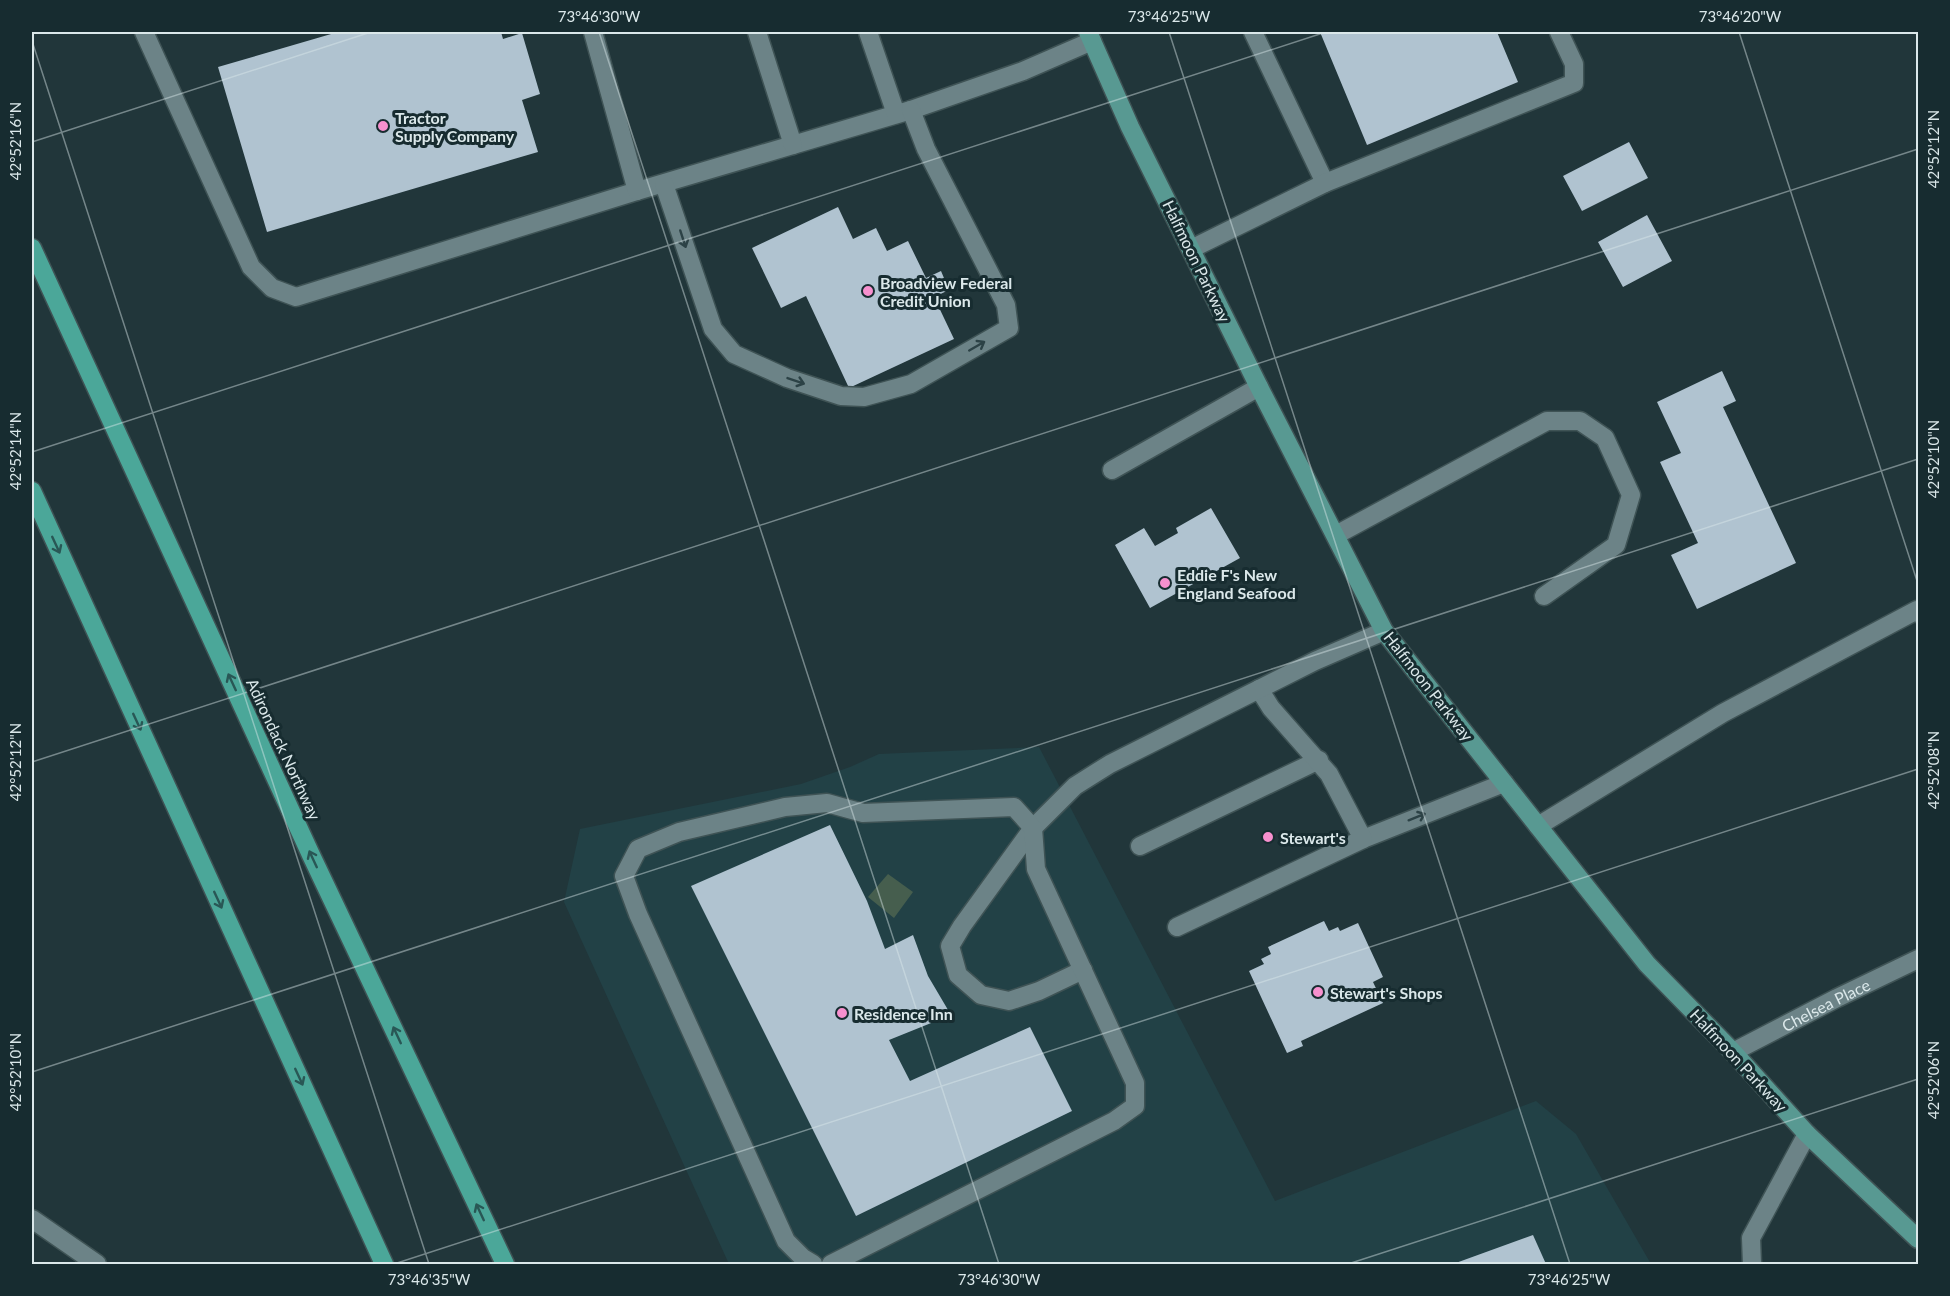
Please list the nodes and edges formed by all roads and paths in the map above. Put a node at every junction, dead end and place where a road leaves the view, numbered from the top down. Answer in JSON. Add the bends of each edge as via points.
{"nodes":[{"id":1,"x":144,"y":32,"type":"edge"},
{"id":2,"x":592,"y":32,"type":"edge"},
{"id":3,"x":757,"y":32,"type":"edge"},
{"id":4,"x":868,"y":32,"type":"edge"},
{"id":5,"x":1253,"y":32,"type":"edge"},
{"id":6,"x":1559,"y":32,"type":"edge"},
{"id":7,"x":1090,"y":36,"type":"edge"},
{"id":8,"x":903,"y":112,"type":"junction"},
{"id":9,"x":793,"y":145,"type":"junction"},
{"id":10,"x":664,"y":183,"type":"junction"},
{"id":11,"x":1325,"y":183,"type":"junction"},
{"id":12,"x":637,"y":191,"type":"junction"},
{"id":13,"x":32,"y":248,"type":"edge"},
{"id":14,"x":1191,"y":249,"type":"junction"},
{"id":15,"x":1259,"y":387,"type":"junction"},
{"id":16,"x":1112,"y":470,"type":"dead end"},
{"id":17,"x":32,"y":492,"type":"edge"},
{"id":18,"x":1335,"y":535,"type":"junction"},
{"id":19,"x":1544,"y":596,"type":"dead end"},
{"id":20,"x":1918,"y":613,"type":"edge"},
{"id":21,"x":1384,"y":630,"type":"junction"},
{"id":22,"x":1259,"y":689,"type":"junction"},
{"id":23,"x":1319,"y":760,"type":"junction"},
{"id":24,"x":1504,"y":783,"type":"junction"},
{"id":25,"x":1538,"y":826,"type":"junction"},
{"id":26,"x":1033,"y":828,"type":"junction"},
{"id":27,"x":1363,"y":839,"type":"junction"},
{"id":28,"x":1140,"y":846,"type":"dead end"},
{"id":29,"x":1177,"y":927,"type":"dead end"},
{"id":30,"x":1918,"y":959,"type":"edge"},
{"id":31,"x":1083,"y":970,"type":"junction"},
{"id":32,"x":1733,"y":1052,"type":"junction"},
{"id":33,"x":1807,"y":1134,"type":"junction"},
{"id":34,"x":32,"y":1219,"type":"edge"},
{"id":35,"x":1918,"y":1239,"type":"edge"},
{"id":36,"x":97,"y":1264,"type":"edge"},
{"id":37,"x":384,"y":1264,"type":"edge"},
{"id":38,"x":505,"y":1264,"type":"edge"},
{"id":39,"x":813,"y":1264,"type":"edge"},
{"id":40,"x":831,"y":1264,"type":"edge"},
{"id":41,"x":1752,"y":1264,"type":"edge"}],
"edges":[{"from":1,"to":12,"type":"street","via":[[251,267],[272,288],[296,297]]},
{"from":2,"to":12,"type":"street"},
{"from":3,"to":9,"type":"street"},
{"from":4,"to":8,"type":"street"},
{"from":5,"to":11,"type":"street"},
{"from":6,"to":11,"type":"street","via":[[1574,64],[1574,83]]},
{"from":7,"to":8,"type":"street","via":[[1023,71]]},
{"from":7,"to":14,"type":"main road","name":"Halfmoon Parkway"},
{"from":8,"to":9,"type":"street"},
{"from":10,"to":8,"type":"street","one_way":true,"via":[[713,328],[734,354],[841,396],[864,397],[911,384],[1009,328],[1006,305]]},
{"from":9,"to":10,"type":"street"},
{"from":10,"to":12,"type":"street"},
{"from":11,"to":14,"type":"street"},
{"from":38,"to":13,"type":"highway","name":"Adirondack Northway","one_way":true,"via":[[306,844]]},
{"from":14,"to":15,"type":"main road","name":"Halfmoon Parkway"},
{"from":15,"to":16,"type":"street"},
{"from":15,"to":18,"type":"main road","name":"Halfmoon Parkway"},
{"from":17,"to":37,"type":"highway","one_way":true},
{"from":18,"to":19,"type":"street","via":[[1547,421],[1580,421],[1605,438],[1631,495],[1616,545]]},
{"from":18,"to":21,"type":"main road","name":"Halfmoon Parkway"},
{"from":20,"to":25,"type":"street","via":[[1917,610],[1724,714]]},
{"from":21,"to":22,"type":"street"},
{"from":21,"to":24,"type":"main road","name":"Halfmoon Parkway"},
{"from":22,"to":23,"type":"street","via":[[1271,708]]},
{"from":22,"to":26,"type":"street","via":[[1110,764],[1075,786]]},
{"from":23,"to":27,"type":"street"},
{"from":23,"to":28,"type":"street"},
{"from":24,"to":25,"type":"main road","name":"Halfmoon Parkway"},
{"from":27,"to":24,"type":"street","one_way":true},
{"from":25,"to":32,"type":"main road","name":"Halfmoon Parkway","via":[[1647,964]]},
{"from":26,"to":31,"type":"street","via":[[1036,869]]},
{"from":26,"to":31,"type":"street","via":[[950,946],[958,975],[981,995],[1010,1001]]},
{"from":26,"to":39,"type":"street","via":[[1014,807],[863,813],[827,802],[785,807],[679,832],[638,849],[624,876],[786,1241]]},
{"from":27,"to":29,"type":"street"},
{"from":30,"to":32,"type":"street","name":"Chelsea Place"},
{"from":31,"to":40,"type":"street","via":[[1135,1083],[1135,1106],[1114,1121]]},
{"from":32,"to":33,"type":"main road","name":"Halfmoon Parkway"},
{"from":33,"to":35,"type":"main road","name":"Halfmoon Parkway"},
{"from":33,"to":41,"type":"street","via":[[1751,1238]]},
{"from":34,"to":36,"type":"street"}]}
